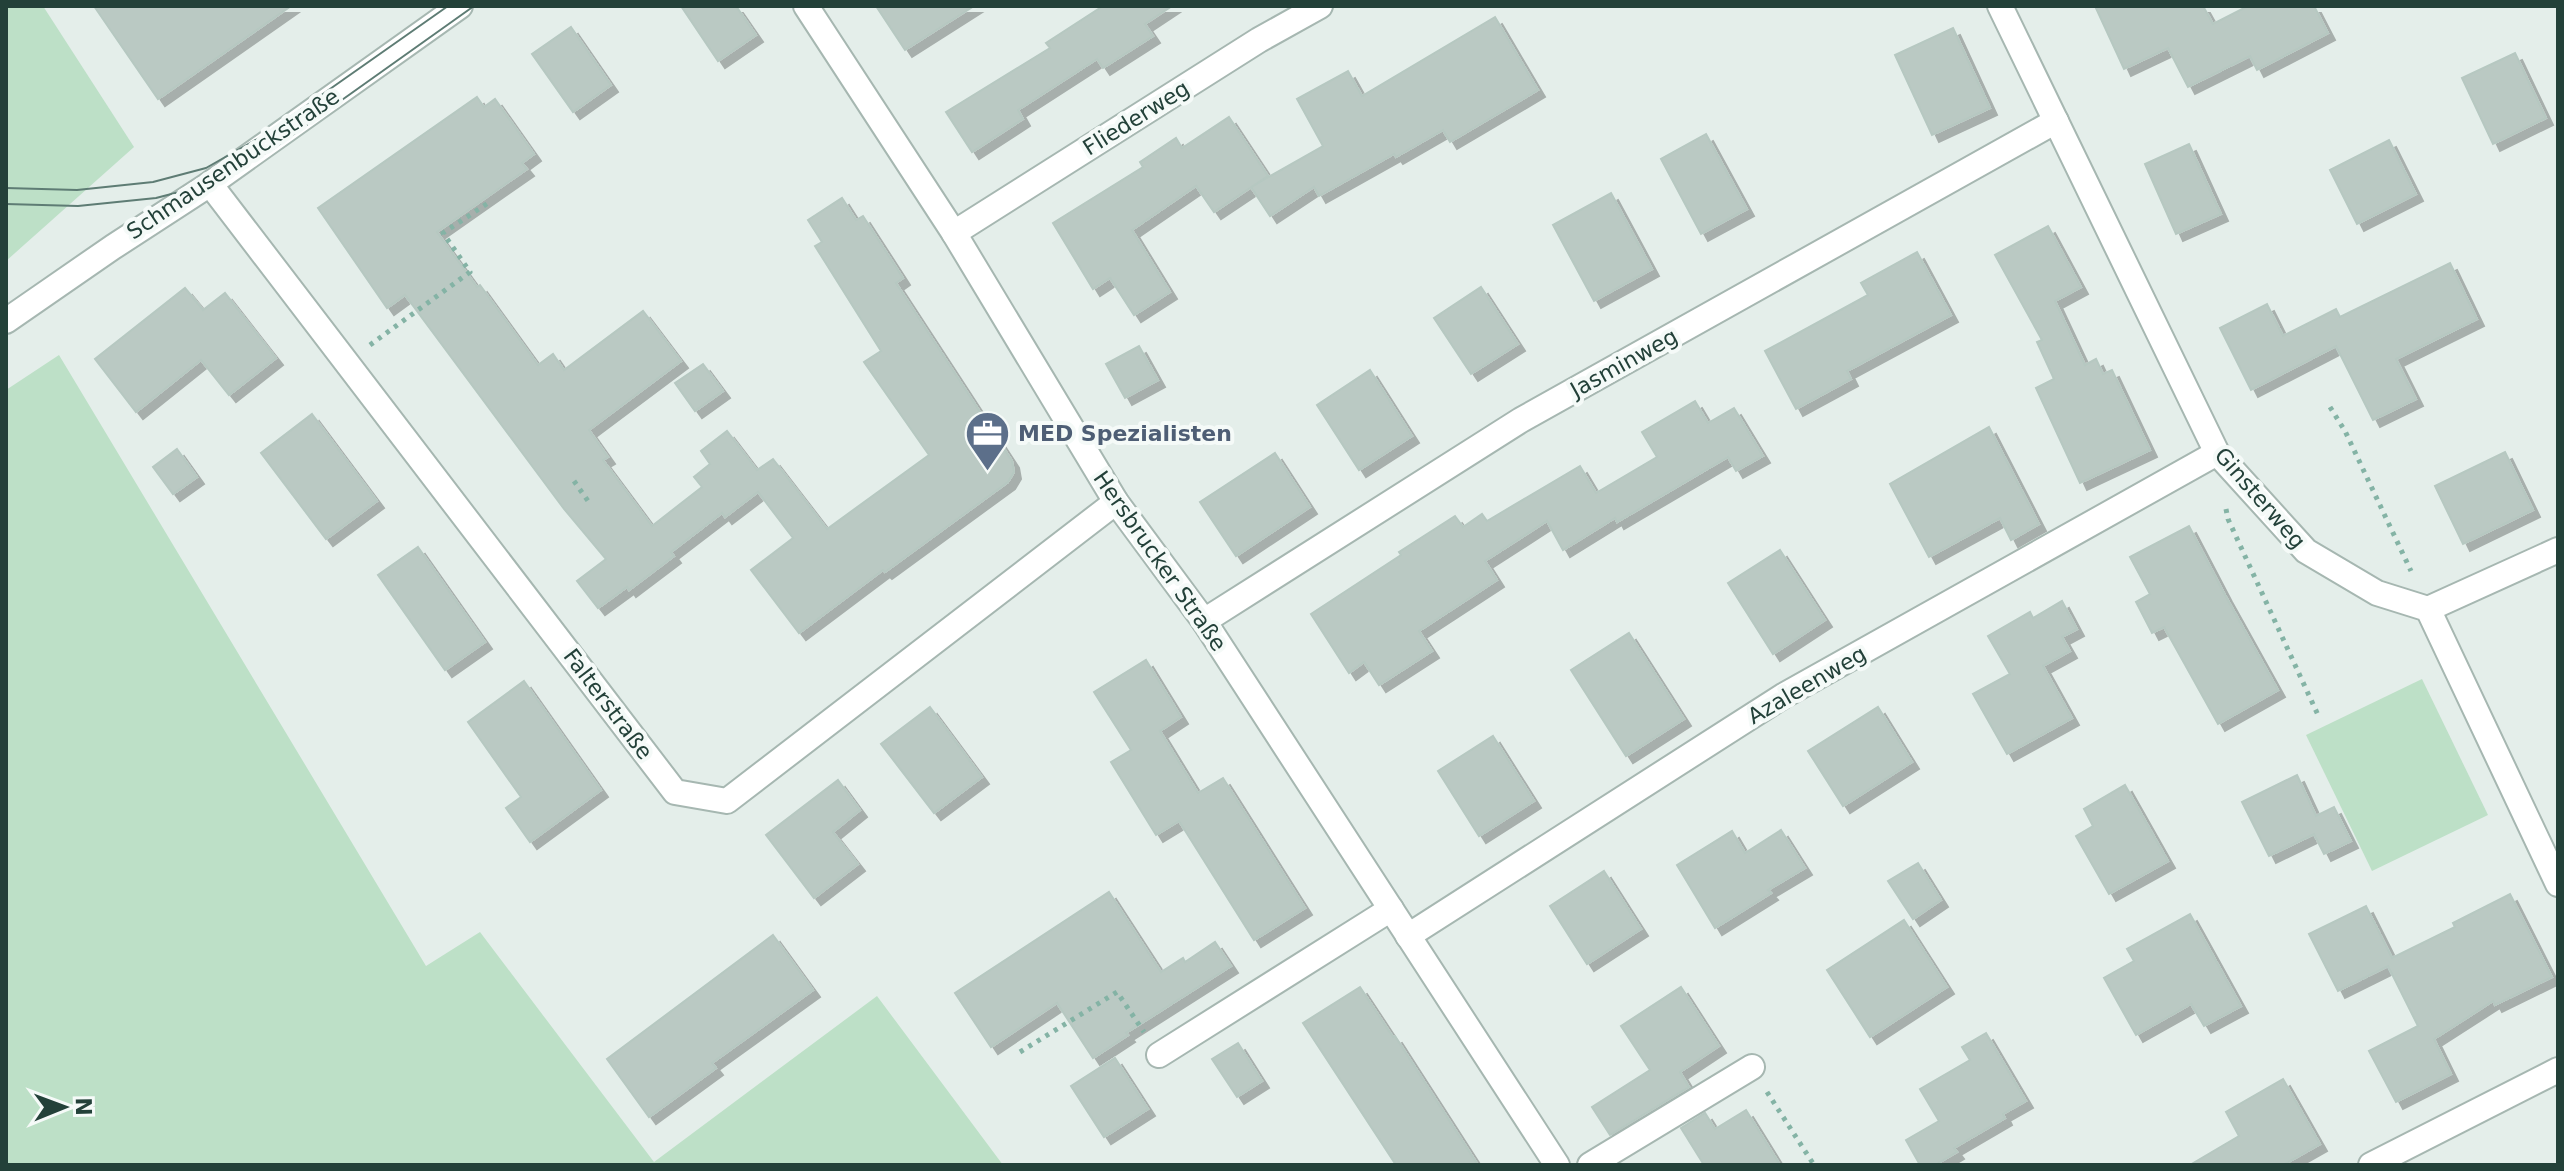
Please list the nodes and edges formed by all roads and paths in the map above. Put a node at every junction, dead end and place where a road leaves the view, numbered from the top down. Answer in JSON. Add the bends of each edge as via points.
{"nodes":[{"id":1,"x":460,"y":6,"type":"edge"},
{"id":2,"x":806,"y":6,"type":"edge"},
{"id":3,"x":1320,"y":6,"type":"edge"},
{"id":4,"x":2000,"y":6,"type":"edge"},
{"id":5,"x":2056,"y":121,"type":"junction"},
{"id":6,"x":210,"y":184,"type":"junction"},
{"id":7,"x":488,"y":203,"type":"dead end"},
{"id":8,"x":954,"y":233,"type":"junction"},
{"id":9,"x":6,"y":321,"type":"edge"},
{"id":10,"x":346,"y":362,"type":"junction"},
{"id":11,"x":2330,"y":407,"type":"dead end"},
{"id":12,"x":2217,"y":453,"type":"junction"},
{"id":13,"x":574,"y":481,"type":"dead end"},
{"id":14,"x":588,"y":501,"type":"dead end"},
{"id":15,"x":1116,"y":502,"type":"junction"},
{"id":16,"x":2226,"y":506,"type":"dead end"},
{"id":17,"x":2558,"y":550,"type":"edge"},
{"id":18,"x":2428,"y":609,"type":"junction"},
{"id":19,"x":1204,"y":621,"type":"junction"},
{"id":20,"x":2318,"y":715,"type":"dead end"},
{"id":21,"x":2558,"y":884,"type":"edge"},
{"id":22,"x":1391,"y":909,"type":"junction"},
{"id":23,"x":1408,"y":936,"type":"junction"},
{"id":24,"x":1020,"y":1052,"type":"dead end"},
{"id":25,"x":1159,"y":1055,"type":"joint"},
{"id":26,"x":1752,"y":1067,"type":"joint"},
{"id":27,"x":2558,"y":1070,"type":"edge"},
{"id":28,"x":1557,"y":1165,"type":"edge"},
{"id":29,"x":1590,"y":1165,"type":"edge"},
{"id":30,"x":1814,"y":1165,"type":"edge"},
{"id":31,"x":2371,"y":1165,"type":"edge"}],
"edges":[{"from":1,"to":6,"type":"street","name":"Schmausenbuckstraße"},
{"from":2,"to":8,"type":"street","name":"Hersbrucker Straße"},
{"from":3,"to":8,"type":"street","name":"Fliederweg"},
{"from":4,"to":5,"type":"street","name":"Ginsterweg"},
{"from":5,"to":12,"type":"street","name":"Ginsterweg"},
{"from":5,"to":19,"type":"street","name":"Jasminweg","via":[[1521,420]]},
{"from":6,"to":9,"type":"street","name":"Schmausenbuckstraße"},
{"from":6,"to":10,"type":"street","name":"Falterstraße"},
{"from":7,"to":10,"type":"path","via":[[443,233],[470,272]]},
{"from":8,"to":15,"type":"street","name":"Hersbrucker Straße"},
{"from":10,"to":15,"type":"street","name":"Falterstraße","via":[[675,792],[727,801]]},
{"from":11,"to":18,"type":"path"},
{"from":12,"to":18,"type":"street","name":"Ginsterweg","via":[[2306,551],[2377,593]]},
{"from":12,"to":23,"type":"street","name":"Azaleenweg","via":[[1783,696]]},
{"from":13,"to":14,"type":"path"},
{"from":15,"to":19,"type":"street","name":"Hersbrucker Straße"},
{"from":16,"to":20,"type":"path"},
{"from":17,"to":18,"type":"street"},
{"from":18,"to":21,"type":"street"},
{"from":19,"to":22,"type":"street","name":"Hersbrucker Straße"},
{"from":22,"to":23,"type":"street","name":"Hersbrucker Straße"},
{"from":22,"to":25,"type":"street"},
{"from":23,"to":28,"type":"street","name":"Hersbrucker Straße"},
{"from":24,"to":25,"type":"path","via":[[1117,992]]},
{"from":26,"to":29,"type":"street"},
{"from":26,"to":30,"type":"path"},
{"from":27,"to":31,"type":"street"}]}
